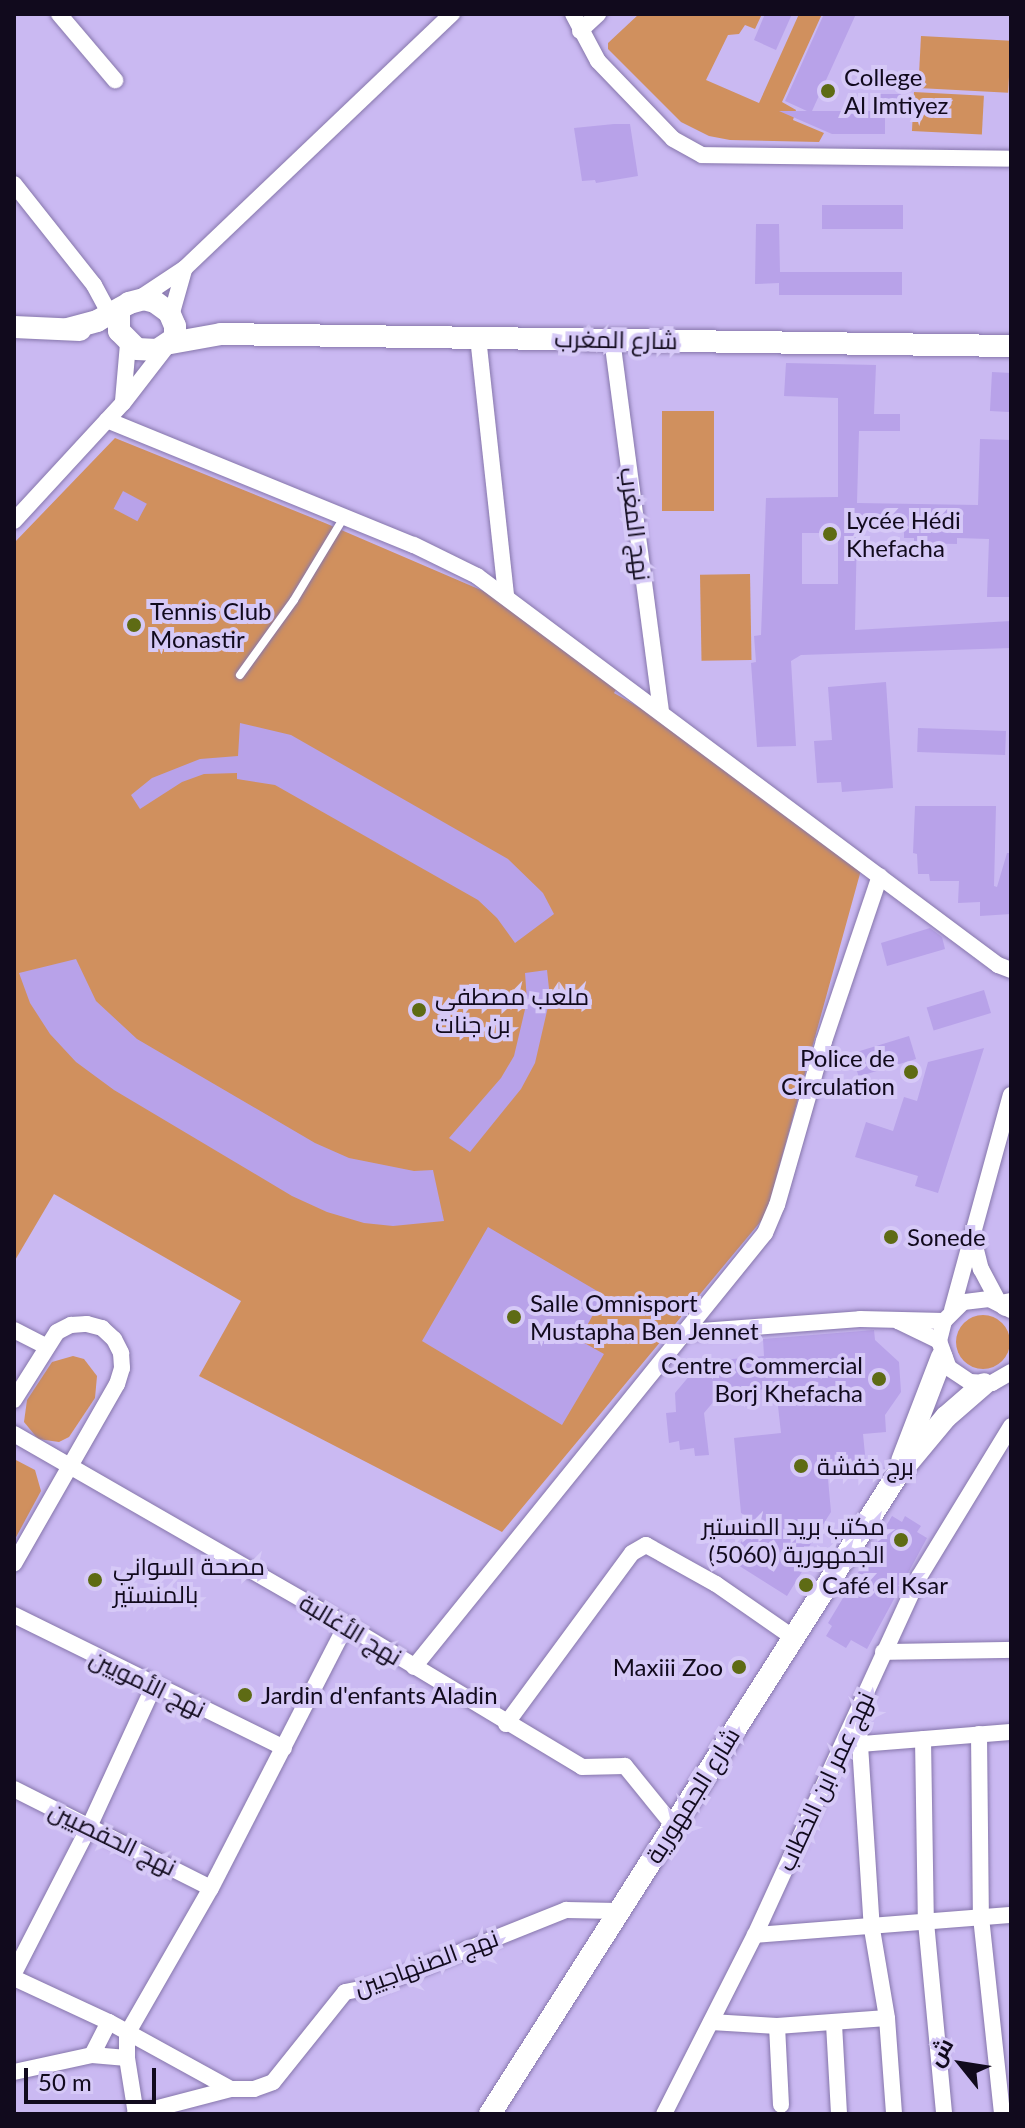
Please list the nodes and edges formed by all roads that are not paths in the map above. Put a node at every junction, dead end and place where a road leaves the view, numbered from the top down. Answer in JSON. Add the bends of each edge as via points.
{"nodes":[{"id":1,"x":59,"y":14,"type":"edge"},
{"id":2,"x":452,"y":14,"type":"edge"},
{"id":3,"x":573,"y":14,"type":"edge"},
{"id":4,"x":598,"y":14,"type":"edge"},
{"id":5,"x":580,"y":31,"type":"junction"},
{"id":6,"x":115,"y":80,"type":"dead end"},
{"id":7,"x":1008,"y":159,"type":"dead end"},
{"id":8,"x":14,"y":184,"type":"edge"},
{"id":9,"x":185,"y":268,"type":"junction"},
{"id":10,"x":94,"y":285,"type":"junction"},
{"id":11,"x":172,"y":317,"type":"junction"},
{"id":12,"x":124,"y":320,"type":"junction"},
{"id":13,"x":14,"y":327,"type":"edge"},
{"id":14,"x":221,"y":334,"type":"junction"},
{"id":15,"x":478,"y":337,"type":"junction"},
{"id":16,"x":612,"y":339,"type":"junction"},
{"id":17,"x":169,"y":344,"type":"junction"},
{"id":18,"x":1011,"y":346,"type":"edge"},
{"id":19,"x":123,"y":403,"type":"junction"},
{"id":20,"x":107,"y":420,"type":"junction"},
{"id":21,"x":344,"y":517,"type":"junction"},
{"id":22,"x":14,"y":521,"type":"edge"},
{"id":23,"x":506,"y":595,"type":"junction"},
{"id":24,"x":240,"y":675,"type":"dead end"},
{"id":25,"x":661,"y":710,"type":"junction"},
{"id":26,"x":880,"y":876,"type":"junction"},
{"id":27,"x":1011,"y":970,"type":"edge"},
{"id":28,"x":1011,"y":1095,"type":"edge"},
{"id":29,"x":972,"y":1232,"type":"junction"},
{"id":30,"x":1006,"y":1305,"type":"edge"},
{"id":31,"x":948,"y":1315,"type":"junction"},
{"id":32,"x":893,"y":1318,"type":"junction"},
{"id":33,"x":14,"y":1330,"type":"edge"},
{"id":34,"x":688,"y":1332,"type":"junction"},
{"id":35,"x":46,"y":1346,"type":"junction"},
{"id":36,"x":940,"y":1349,"type":"junction"},
{"id":37,"x":1002,"y":1381,"type":"edge"},
{"id":38,"x":14,"y":1400,"type":"edge"},
{"id":39,"x":1011,"y":1426,"type":"edge"},
{"id":40,"x":14,"y":1434,"type":"edge"},
{"id":41,"x":1011,"y":1444,"type":"edge"},
{"id":42,"x":993,"y":1452,"type":"junction"},
{"id":43,"x":70,"y":1466,"type":"junction"},
{"id":44,"x":896,"y":1477,"type":"junction"},
{"id":45,"x":14,"y":1564,"type":"edge"},
{"id":46,"x":14,"y":1615,"type":"edge"},
{"id":47,"x":346,"y":1625,"type":"junction"},
{"id":48,"x":791,"y":1636,"type":"junction"},
{"id":49,"x":1011,"y":1650,"type":"edge"},
{"id":50,"x":883,"y":1652,"type":"junction"},
{"id":51,"x":414,"y":1667,"type":"junction"},
{"id":52,"x":154,"y":1686,"type":"junction"},
{"id":53,"x":858,"y":1711,"type":"junction"},
{"id":54,"x":506,"y":1724,"type":"junction"},
{"id":55,"x":1011,"y":1732,"type":"edge"},
{"id":56,"x":979,"y":1734,"type":"junction"},
{"id":57,"x":923,"y":1739,"type":"junction"},
{"id":58,"x":860,"y":1744,"type":"junction"},
{"id":59,"x":842,"y":1745,"type":"junction"},
{"id":60,"x":284,"y":1748,"type":"junction"},
{"id":61,"x":14,"y":1789,"type":"edge"},
{"id":62,"x":673,"y":1825,"type":"junction"},
{"id":63,"x":89,"y":1827,"type":"junction"},
{"id":64,"x":211,"y":1888,"type":"junction"},
{"id":65,"x":618,"y":1911,"type":"junction"},
{"id":66,"x":1011,"y":1915,"type":"edge"},
{"id":67,"x":981,"y":1917,"type":"junction"},
{"id":68,"x":926,"y":1922,"type":"junction"},
{"id":69,"x":872,"y":1929,"type":"junction"},
{"id":70,"x":755,"y":1935,"type":"junction"},
{"id":71,"x":14,"y":1976,"type":"edge"},
{"id":72,"x":887,"y":2018,"type":"junction"},
{"id":73,"x":109,"y":2022,"type":"junction"},
{"id":74,"x":711,"y":2022,"type":"junction"},
{"id":75,"x":834,"y":2024,"type":"junction"},
{"id":76,"x":777,"y":2026,"type":"junction"},
{"id":77,"x":127,"y":2034,"type":"junction"},
{"id":78,"x":92,"y":2055,"type":"junction"},
{"id":79,"x":127,"y":2058,"type":"junction"},
{"id":80,"x":14,"y":2072,"type":"edge"},
{"id":81,"x":231,"y":2089,"type":"junction"},
{"id":82,"x":781,"y":2105,"type":"dead end"},
{"id":83,"x":136,"y":2114,"type":"edge"},
{"id":84,"x":490,"y":2114,"type":"edge"},
{"id":85,"x":664,"y":2114,"type":"edge"},
{"id":86,"x":839,"y":2114,"type":"edge"},
{"id":87,"x":894,"y":2114,"type":"edge"},
{"id":88,"x":944,"y":2114,"type":"edge"},
{"id":89,"x":1002,"y":2114,"type":"edge"}],
"edges":[{"from":1,"to":6,"type":"street"},
{"from":2,"to":9,"type":"street"},
{"from":3,"to":5,"type":"street"},
{"from":4,"to":5,"type":"street"},
{"from":5,"to":7,"type":"street","via":[[598,61],[673,139],[702,155]]},
{"from":8,"to":10,"type":"street"},
{"from":9,"to":11,"type":"street"},
{"from":9,"to":12,"type":"street"},
{"from":10,"to":12,"type":"street"},
{"from":10,"to":12,"type":"street"},
{"from":11,"to":12,"type":"main road","name":"شارع المغرب","via":[[155,302]]},
{"from":11,"to":14,"type":"main road","name":"شارع المغرب"},
{"from":11,"to":17,"type":"main road","via":[[176,332]]},
{"from":12,"to":13,"type":"main road","name":"شارع المغرب","via":[[68,329]]},
{"from":12,"to":17,"type":"main road","name":"شارع المغرب","via":[[147,351]]},
{"from":12,"to":19,"type":"street"},
{"from":14,"to":15,"type":"main road","name":"شارع المغرب"},
{"from":14,"to":17,"type":"main road","name":"شارع المغرب"},
{"from":15,"to":16,"type":"main road","name":"شارع المغرب"},
{"from":15,"to":23,"type":"street"},
{"from":16,"to":18,"type":"main road","name":"شارع المغرب"},
{"from":16,"to":25,"type":"street","name":"نهج المغرب"},
{"from":17,"to":19,"type":"street"},
{"from":19,"to":20,"type":"street"},
{"from":20,"to":21,"type":"street"},
{"from":20,"to":22,"type":"street"},
{"from":21,"to":23,"type":"street","via":[[453,563]]},
{"from":21,"to":24,"type":"lane"},
{"from":23,"to":25,"type":"street"},
{"from":25,"to":26,"type":"street"},
{"from":26,"to":27,"type":"street"},
{"from":26,"to":34,"type":"street","via":[[771,1221]]},
{"from":28,"to":29,"type":"street"},
{"from":29,"to":30,"type":"street","via":[[981,1269]]},
{"from":29,"to":31,"type":"street"},
{"from":30,"to":31,"type":"street","via":[[976,1299]]},
{"from":31,"to":32,"type":"street"},
{"from":31,"to":36,"type":"street"},
{"from":32,"to":34,"type":"street"},
{"from":32,"to":36,"type":"street"},
{"from":33,"to":35,"type":"street"},
{"from":34,"to":51,"type":"street"},
{"from":35,"to":38,"type":"street"},
{"from":35,"to":43,"type":"street","via":[[57,1332],[87,1324],[102,1328],[121,1353],[117,1384]]},
{"from":36,"to":37,"type":"street","via":[[958,1377]]},
{"from":36,"to":44,"type":"main road","name":"شارع الجمهورية"},
{"from":37,"to":44,"type":"main road","name":"شارع الجمهورية","via":[[946,1417]]},
{"from":39,"to":42,"type":"street","name":"نهج عمر ابن الخطاب"},
{"from":40,"to":43,"type":"street","name":"نهج الأغالبة"},
{"from":41,"to":42,"type":"street"},
{"from":42,"to":50,"type":"street","name":"نهج عمر ابن الخطاب","via":[[941,1535]]},
{"from":43,"to":45,"type":"street"},
{"from":43,"to":47,"type":"street","name":"نهج الأغالبة"},
{"from":44,"to":48,"type":"main road","name":"شارع الجمهورية"},
{"from":46,"to":52,"type":"street","name":"نهج الأمويين"},
{"from":47,"to":51,"type":"street","name":"نهج الأغالبة"},
{"from":47,"to":60,"type":"street"},
{"from":48,"to":54,"type":"street","via":[[716,1584],[646,1545],[632,1553]]},
{"from":48,"to":62,"type":"main road","name":"شارع الجمهورية"},
{"from":49,"to":50,"type":"street"},
{"from":50,"to":53,"type":"street","name":"نهج عمر ابن الخطاب"},
{"from":51,"to":54,"type":"street","name":"نهج الأغالبة"},
{"from":52,"to":60,"type":"street","name":"نهج الأمويين"},
{"from":52,"to":63,"type":"street"},
{"from":53,"to":58,"type":"street"},
{"from":53,"to":59,"type":"street","name":"نهج عمر ابن الخطاب"},
{"from":54,"to":62,"type":"street","name":"نهج الأغالبة","via":[[589,1769],[625,1766]]},
{"from":55,"to":56,"type":"street"},
{"from":56,"to":57,"type":"street"},
{"from":56,"to":67,"type":"street"},
{"from":57,"to":58,"type":"street"},
{"from":57,"to":68,"type":"street"},
{"from":58,"to":59,"type":"street"},
{"from":58,"to":69,"type":"street"},
{"from":59,"to":70,"type":"street","name":"نهج عمر ابن الخطاب"},
{"from":60,"to":64,"type":"street"},
{"from":61,"to":63,"type":"street","name":"نهج الحفصيين"},
{"from":62,"to":65,"type":"main road","name":"شارع الجمهورية"},
{"from":63,"to":64,"type":"street","name":"نهج الحفصيين"},
{"from":63,"to":71,"type":"street"},
{"from":64,"to":77,"type":"street"},
{"from":65,"to":81,"type":"street","name":"نهج الصنهاجيين","via":[[562,1911],[376,1986],[345,1992],[273,2082]]},
{"from":65,"to":84,"type":"main road","name":"شارع الجمهورية"},
{"from":66,"to":67,"type":"street"},
{"from":67,"to":68,"type":"street"},
{"from":67,"to":89,"type":"street"},
{"from":68,"to":69,"type":"street"},
{"from":68,"to":88,"type":"street"},
{"from":69,"to":70,"type":"street"},
{"from":69,"to":72,"type":"street"},
{"from":70,"to":74,"type":"street","name":"نهج عمر ابن الخطاب"},
{"from":71,"to":73,"type":"street"},
{"from":72,"to":75,"type":"street"},
{"from":72,"to":87,"type":"street"},
{"from":73,"to":77,"type":"street"},
{"from":73,"to":78,"type":"street"},
{"from":74,"to":76,"type":"street"},
{"from":74,"to":85,"type":"street","name":"نهج عمر ابن الخطاب"},
{"from":75,"to":76,"type":"street"},
{"from":75,"to":86,"type":"street"},
{"from":76,"to":82,"type":"street"},
{"from":77,"to":79,"type":"street"},
{"from":77,"to":81,"type":"street"},
{"from":78,"to":79,"type":"street"},
{"from":78,"to":80,"type":"street"},
{"from":79,"to":83,"type":"street"},
{"from":81,"to":83,"type":"street","name":"نهج الصنهاجيين"}]}
